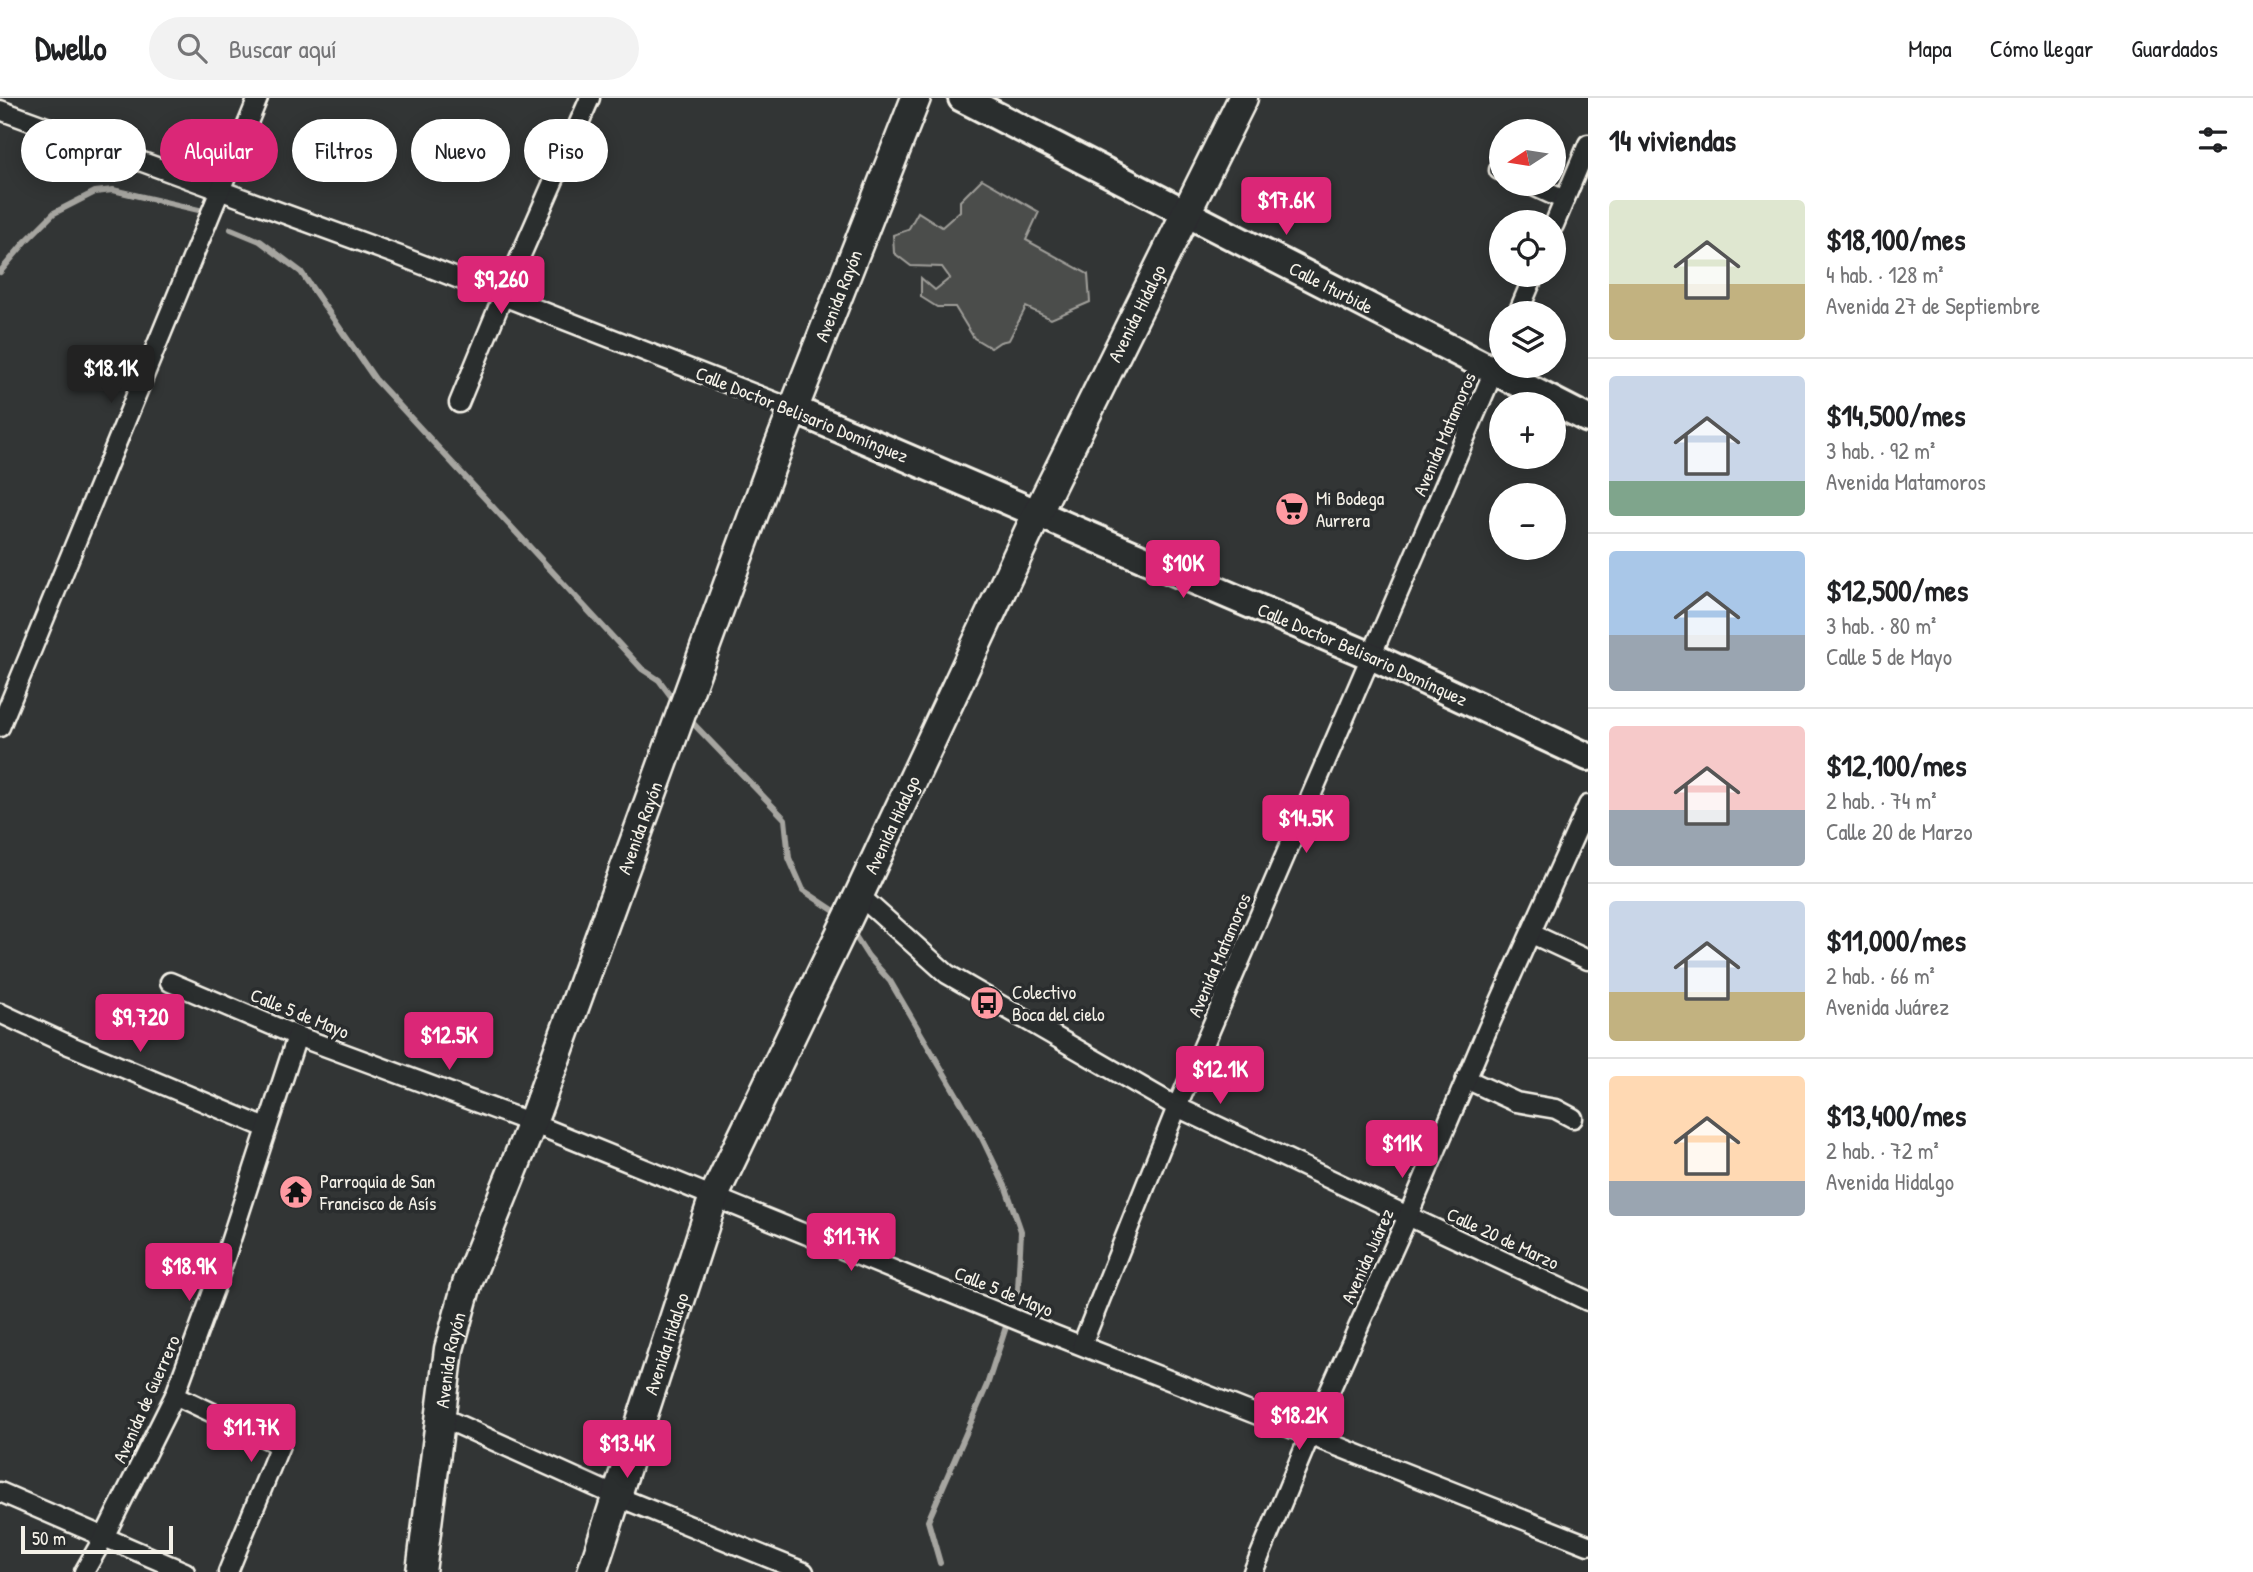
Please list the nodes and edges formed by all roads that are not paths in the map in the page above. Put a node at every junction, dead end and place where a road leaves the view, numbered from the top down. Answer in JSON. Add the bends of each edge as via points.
{"nodes":[{"id":1,"x":258,"y":98,"type":"edge"},
{"id":2,"x":590,"y":98,"type":"edge"},
{"id":3,"x":916,"y":98,"type":"edge"},
{"id":4,"x":962,"y":98,"type":"edge"},
{"id":5,"x":1243,"y":98,"type":"edge"},
{"id":6,"x":0,"y":110,"type":"edge"},
{"id":7,"x":1588,"y":144,"type":"edge"},
{"id":8,"x":219,"y":192,"type":"junction"},
{"id":9,"x":1555,"y":196,"type":"edge"},
{"id":10,"x":1564,"y":200,"type":"junction"},
{"id":11,"x":1560,"y":210,"type":"edge"},
{"id":12,"x":1185,"y":212,"type":"junction"},
{"id":13,"x":503,"y":296,"type":"junction"},
{"id":14,"x":1489,"y":357,"type":"edge"},
{"id":15,"x":1491,"y":378,"type":"edge"},
{"id":16,"x":1524,"y":378,"type":"edge"},
{"id":17,"x":458,"y":403,"type":"dead end"},
{"id":18,"x":793,"y":409,"type":"junction"},
{"id":19,"x":1588,"y":419,"type":"edge"},
{"id":20,"x":1038,"y":512,"type":"junction"},
{"id":21,"x":1371,"y":656,"type":"junction"},
{"id":22,"x":0,"y":727,"type":"edge"},
{"id":23,"x":1588,"y":757,"type":"edge"},
{"id":24,"x":1588,"y":805,"type":"edge"},
{"id":25,"x":857,"y":899,"type":"junction"},
{"id":26,"x":1532,"y":933,"type":"junction"},
{"id":27,"x":1588,"y":960,"type":"edge"},
{"id":28,"x":170,"y":982,"type":"dead end"},
{"id":29,"x":0,"y":1013,"type":"edge"},
{"id":30,"x":297,"y":1036,"type":"junction"},
{"id":31,"x":1465,"y":1079,"type":"junction"},
{"id":32,"x":1177,"y":1107,"type":"junction"},
{"id":33,"x":1573,"y":1118,"type":"dead end"},
{"id":34,"x":532,"y":1123,"type":"junction"},
{"id":35,"x":266,"y":1128,"type":"junction"},
{"id":36,"x":714,"y":1196,"type":"junction"},
{"id":37,"x":1408,"y":1216,"type":"junction"},
{"id":38,"x":1588,"y":1301,"type":"edge"},
{"id":39,"x":1082,"y":1345,"type":"junction"},
{"id":40,"x":175,"y":1395,"type":"junction"},
{"id":41,"x":439,"y":1416,"type":"junction"},
{"id":42,"x":1310,"y":1435,"type":"junction"},
{"id":43,"x":0,"y":1492,"type":"edge"},
{"id":44,"x":616,"y":1496,"type":"junction"},
{"id":45,"x":104,"y":1537,"type":"junction"},
{"id":46,"x":1588,"y":1545,"type":"edge"},
{"id":47,"x":84,"y":1572,"type":"edge"},
{"id":48,"x":185,"y":1572,"type":"edge"},
{"id":49,"x":228,"y":1572,"type":"edge"},
{"id":50,"x":421,"y":1572,"type":"edge"},
{"id":51,"x":592,"y":1572,"type":"edge"},
{"id":52,"x":804,"y":1572,"type":"edge"},
{"id":53,"x":1253,"y":1572,"type":"edge"}],
"edges":[{"from":1,"to":8,"type":"street"},
{"from":2,"to":13,"type":"street"},
{"from":3,"to":18,"type":"main road","name":"Avenida Rayón"},
{"from":4,"to":12,"type":"street","name":"Calle Iturbide"},
{"from":5,"to":12,"type":"main road","name":"Avenida Hidalgo"},
{"from":6,"to":8,"type":"street","name":"Calle Doctor Belisario Domínguez"},
{"from":7,"to":10,"type":"street"},
{"from":8,"to":13,"type":"street","name":"Calle Doctor Belisario Domínguez"},
{"from":8,"to":22,"type":"street"},
{"from":9,"to":10,"type":"street"},
{"from":10,"to":11,"type":"street"},
{"from":12,"to":14,"type":"street","name":"Calle Iturbide"},
{"from":12,"to":20,"type":"main road","name":"Avenida Hidalgo"},
{"from":13,"to":17,"type":"street"},
{"from":13,"to":18,"type":"street","name":"Calle Doctor Belisario Domínguez"},
{"from":15,"to":21,"type":"street","name":"Avenida Matamoros"},
{"from":16,"to":19,"type":"street","name":"Calle Iturbide"},
{"from":18,"to":20,"type":"street","name":"Calle Doctor Belisario Domínguez"},
{"from":18,"to":34,"type":"main road","name":"Avenida Rayón"},
{"from":20,"to":21,"type":"street","name":"Calle Doctor Belisario Domínguez"},
{"from":20,"to":25,"type":"main road","name":"Avenida Hidalgo"},
{"from":21,"to":23,"type":"street","name":"Calle Doctor Belisario Domínguez"},
{"from":21,"to":32,"type":"street","name":"Avenida Matamoros"},
{"from":24,"to":26,"type":"street","name":"Avenida Juárez"},
{"from":25,"to":32,"type":"street","name":"Calle 20 de Marzo","via":[[947,974]]},
{"from":25,"to":36,"type":"main road","name":"Avenida Hidalgo"},
{"from":26,"to":27,"type":"street"},
{"from":26,"to":31,"type":"street","name":"Avenida Juárez"},
{"from":28,"to":30,"type":"street","name":"Calle 5 de Mayo"},
{"from":29,"to":35,"type":"street"},
{"from":30,"to":34,"type":"street","name":"Calle 5 de Mayo"},
{"from":30,"to":35,"type":"street","name":"Avenida de Guerrero"},
{"from":31,"to":33,"type":"street","via":[[1516,1102],[1556,1109]]},
{"from":31,"to":37,"type":"street","name":"Avenida Juárez"},
{"from":32,"to":37,"type":"street","name":"Calle 20 de Marzo"},
{"from":32,"to":39,"type":"street","name":"Avenida Matamoros"},
{"from":34,"to":36,"type":"street","name":"Calle 5 de Mayo"},
{"from":34,"to":41,"type":"main road","name":"Avenida Rayón","via":[[467,1284],[449,1349]]},
{"from":35,"to":40,"type":"street","name":"Avenida de Guerrero","via":[[222,1268]]},
{"from":36,"to":39,"type":"street","name":"Calle 5 de Mayo"},
{"from":36,"to":44,"type":"main road","name":"Avenida Hidalgo"},
{"from":37,"to":38,"type":"street","name":"Calle 20 de Marzo"},
{"from":37,"to":42,"type":"street","name":"Avenida Juárez"},
{"from":39,"to":42,"type":"street","name":"Calle 5 de Mayo"},
{"from":40,"to":45,"type":"street","name":"Avenida de Guerrero"},
{"from":40,"to":49,"type":"street","via":[[280,1445]]},
{"from":41,"to":44,"type":"street"},
{"from":41,"to":50,"type":"main road","name":"Avenida Rayón"},
{"from":42,"to":46,"type":"street","name":"Calle 5 de Mayo"},
{"from":42,"to":53,"type":"street","name":"Avenida Juárez"},
{"from":43,"to":45,"type":"street"},
{"from":44,"to":51,"type":"main road","name":"Avenida Hidalgo"},
{"from":44,"to":52,"type":"street"},
{"from":45,"to":47,"type":"street","name":"Avenida de Guerrero"},
{"from":45,"to":48,"type":"street"}]}
